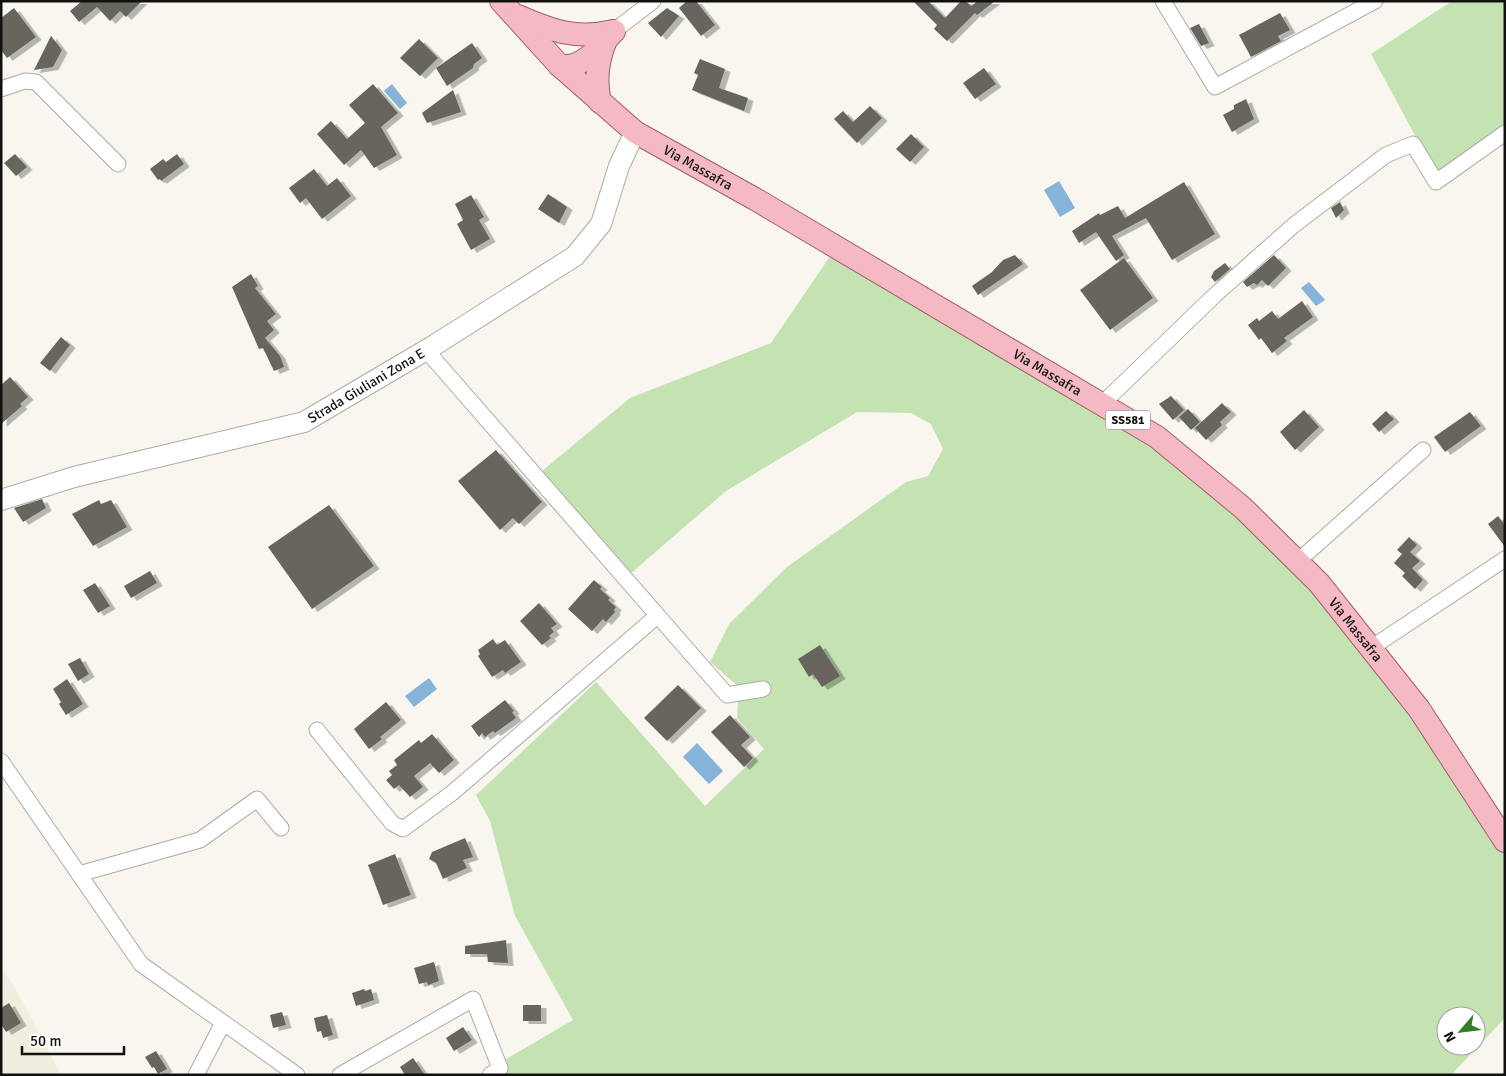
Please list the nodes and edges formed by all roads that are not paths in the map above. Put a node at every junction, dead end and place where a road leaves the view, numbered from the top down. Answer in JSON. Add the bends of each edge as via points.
{"nodes":[{"id":1,"x":653,"y":1,"type":"edge"},
{"id":2,"x":1163,"y":1,"type":"edge"},
{"id":3,"x":1375,"y":1,"type":"edge"},
{"id":4,"x":507,"y":8,"type":"edge"},
{"id":5,"x":602,"y":35,"type":"junction"},
{"id":6,"x":559,"y":65,"type":"junction"},
{"id":7,"x":1,"y":88,"type":"edge"},
{"id":8,"x":600,"y":102,"type":"junction"},
{"id":9,"x":635,"y":132,"type":"junction"},
{"id":10,"x":1505,"y":133,"type":"edge"},
{"id":11,"x":118,"y":164,"type":"dead end"},
{"id":12,"x":426,"y":350,"type":"junction"},
{"id":13,"x":1102,"y":404,"type":"junction"},
{"id":14,"x":1423,"y":450,"type":"dead end"},
{"id":15,"x":1,"y":500,"type":"edge"},
{"id":16,"x":1505,"y":559,"type":"edge"},
{"id":17,"x":1297,"y":562,"type":"junction"},
{"id":18,"x":657,"y":616,"type":"junction"},
{"id":19,"x":1371,"y":648,"type":"junction"},
{"id":20,"x":763,"y":689,"type":"dead end"},
{"id":21,"x":317,"y":730,"type":"dead end"},
{"id":22,"x":1,"y":761,"type":"edge"},
{"id":23,"x":281,"y":828,"type":"dead end"},
{"id":24,"x":1505,"y":842,"type":"edge"},
{"id":25,"x":79,"y":874,"type":"junction"},
{"id":26,"x":223,"y":1023,"type":"junction"},
{"id":27,"x":196,"y":1075,"type":"edge"},
{"id":28,"x":297,"y":1075,"type":"edge"},
{"id":29,"x":340,"y":1075,"type":"edge"},
{"id":30,"x":490,"y":1075,"type":"edge"}],
"edges":[{"from":1,"to":5,"type":"street"},
{"from":2,"to":3,"type":"street","via":[[1214,87]]},
{"from":4,"to":5,"type":"main road","via":[[560,32]]},
{"from":4,"to":6,"type":"main road","name":"Via Massafra","number":"SS581"},
{"from":5,"to":6,"type":"main road","via":[[570,41],[558,55]]},
{"from":5,"to":8,"type":"main road","via":[[597,84]]},
{"from":6,"to":8,"type":"main road","name":"Via Massafra","number":"SS581"},
{"from":7,"to":11,"type":"street","via":[[25,80],[36,82]]},
{"from":8,"to":9,"type":"main road","name":"Via Massafra","number":"SS581"},
{"from":9,"to":12,"type":"street","name":"Strada Giuliani Zona E","via":[[619,166],[601,224],[575,256]]},
{"from":9,"to":13,"type":"main road","name":"Via Massafra","number":"SS581"},
{"from":10,"to":13,"type":"street","via":[[1436,182],[1413,144],[1386,155],[1294,225],[1215,295]]},
{"from":12,"to":15,"type":"street","name":"Strada Giuliani Zona E","via":[[304,422],[74,477]]},
{"from":12,"to":18,"type":"street"},
{"from":13,"to":17,"type":"main road","name":"Via Massafra","number":"SS581","via":[[1157,437],[1243,508]]},
{"from":14,"to":17,"type":"street"},
{"from":16,"to":19,"type":"street"},
{"from":17,"to":19,"type":"main road","name":"Via Massafra","number":"SS581","via":[[1319,583]]},
{"from":18,"to":20,"type":"street","via":[[726,695]]},
{"from":18,"to":21,"type":"street","via":[[452,793],[403,829],[392,823]]},
{"from":19,"to":24,"type":"main road","name":"Via Massafra","number":"SS581","via":[[1419,709]]},
{"from":22,"to":25,"type":"street"},
{"from":23,"to":25,"type":"street","via":[[257,799],[200,840]]},
{"from":25,"to":26,"type":"street","via":[[141,964]]},
{"from":26,"to":27,"type":"street"},
{"from":26,"to":28,"type":"street"},
{"from":29,"to":30,"type":"street","via":[[474,999],[500,1068]]}]}
